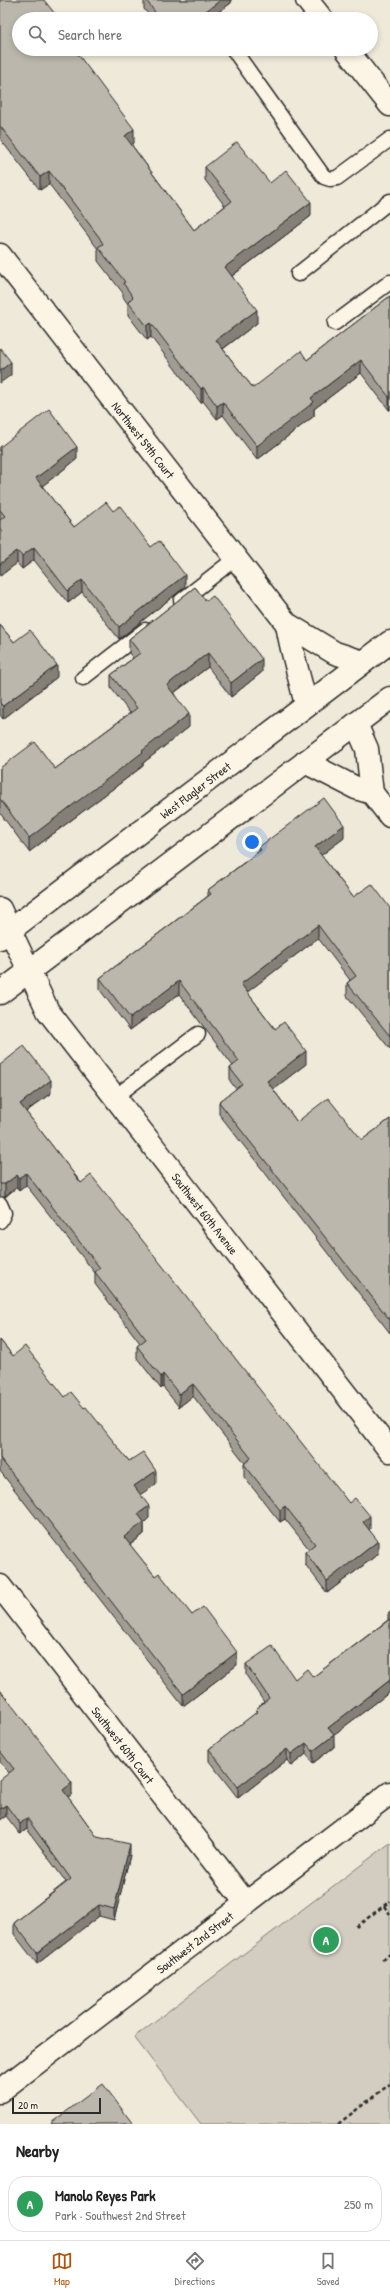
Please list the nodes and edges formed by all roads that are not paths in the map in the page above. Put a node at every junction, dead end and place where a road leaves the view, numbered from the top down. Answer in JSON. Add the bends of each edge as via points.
{"nodes":[{"id":1,"x":307,"y":0,"type":"edge"},
{"id":2,"x":316,"y":12,"type":"edge"},
{"id":3,"x":238,"y":56,"type":"edge"},
{"id":4,"x":352,"y":56,"type":"edge"},
{"id":5,"x":390,"y":105,"type":"edge"},
{"id":6,"x":390,"y":139,"type":"edge"},
{"id":7,"x":390,"y":201,"type":"edge"},
{"id":8,"x":0,"y":256,"type":"edge"},
{"id":9,"x":298,"y":274,"type":"dead end"},
{"id":10,"x":390,"y":282,"type":"edge"},
{"id":11,"x":335,"y":323,"type":"dead end"},
{"id":12,"x":236,"y":558,"type":"junction"},
{"id":13,"x":170,"y":610,"type":"edge"},
{"id":14,"x":157,"y":620,"type":"edge"},
{"id":15,"x":287,"y":624,"type":"junction"},
{"id":16,"x":390,"y":642,"type":"edge"},
{"id":17,"x":363,"y":662,"type":"junction"},
{"id":18,"x":83,"y":678,"type":"dead end"},
{"id":19,"x":390,"y":698,"type":"edge"},
{"id":20,"x":306,"y":705,"type":"junction"},
{"id":21,"x":356,"y":724,"type":"junction"},
{"id":22,"x":306,"y":762,"type":"junction"},
{"id":23,"x":372,"y":793,"type":"junction"},
{"id":24,"x":390,"y":816,"type":"edge"},
{"id":25,"x":0,"y":909,"type":"edge"},
{"id":26,"x":5,"y":935,"type":"edge"},
{"id":27,"x":28,"y":971,"type":"junction"},
{"id":28,"x":0,"y":993,"type":"edge"},
{"id":29,"x":198,"y":1034,"type":"dead end"},
{"id":30,"x":115,"y":1097,"type":"junction"},
{"id":31,"x":0,"y":1204,"type":"edge"},
{"id":32,"x":0,"y":1221,"type":"edge"},
{"id":33,"x":390,"y":1451,"type":"edge"},
{"id":34,"x":0,"y":1586,"type":"edge"},
{"id":35,"x":390,"y":1793,"type":"edge"},
{"id":36,"x":246,"y":1903,"type":"junction"},
{"id":37,"x":0,"y":2091,"type":"edge"}],
"edges":[{"from":1,"to":2,"type":"street"},
{"from":3,"to":6,"type":"lane","via":[[324,177],[337,178]]},
{"from":4,"to":5,"type":"street"},
{"from":7,"to":9,"type":"lane"},
{"from":8,"to":12,"type":"street","name":"Northwest 59th Court"},
{"from":10,"to":11,"type":"lane"},
{"from":12,"to":13,"type":"lane"},
{"from":12,"to":15,"type":"street","name":"Northwest 59th Court"},
{"from":14,"to":18,"type":"lane"},
{"from":15,"to":17,"type":"street","name":"Northwest 59th Court","via":[[335,653]]},
{"from":15,"to":20,"type":"street","via":[[290,647],[297,663]]},
{"from":16,"to":17,"type":"street","name":"West Flagler Street"},
{"from":17,"to":20,"type":"street","name":"West Flagler Street"},
{"from":19,"to":21,"type":"street"},
{"from":20,"to":26,"type":"street","name":"West Flagler Street"},
{"from":21,"to":22,"type":"street"},
{"from":21,"to":23,"type":"street","via":[[367,749]]},
{"from":22,"to":23,"type":"street","via":[[356,788]]},
{"from":22,"to":27,"type":"street"},
{"from":23,"to":24,"type":"street"},
{"from":25,"to":26,"type":"street","name":"Southwest 60th Avenue"},
{"from":26,"to":27,"type":"street","name":"Southwest 60th Avenue"},
{"from":27,"to":28,"type":"street"},
{"from":27,"to":30,"type":"street","name":"Southwest 60th Avenue","via":[[48,1011]]},
{"from":29,"to":30,"type":"lane"},
{"from":30,"to":33,"type":"street","name":"Southwest 60th Avenue"},
{"from":31,"to":32,"type":"lane","via":[[4,1213]]},
{"from":34,"to":36,"type":"street","name":"Southwest 60th Court"},
{"from":35,"to":36,"type":"street","name":"Southwest 2nd Street"},
{"from":36,"to":37,"type":"street","name":"Southwest 2nd Street"}]}
